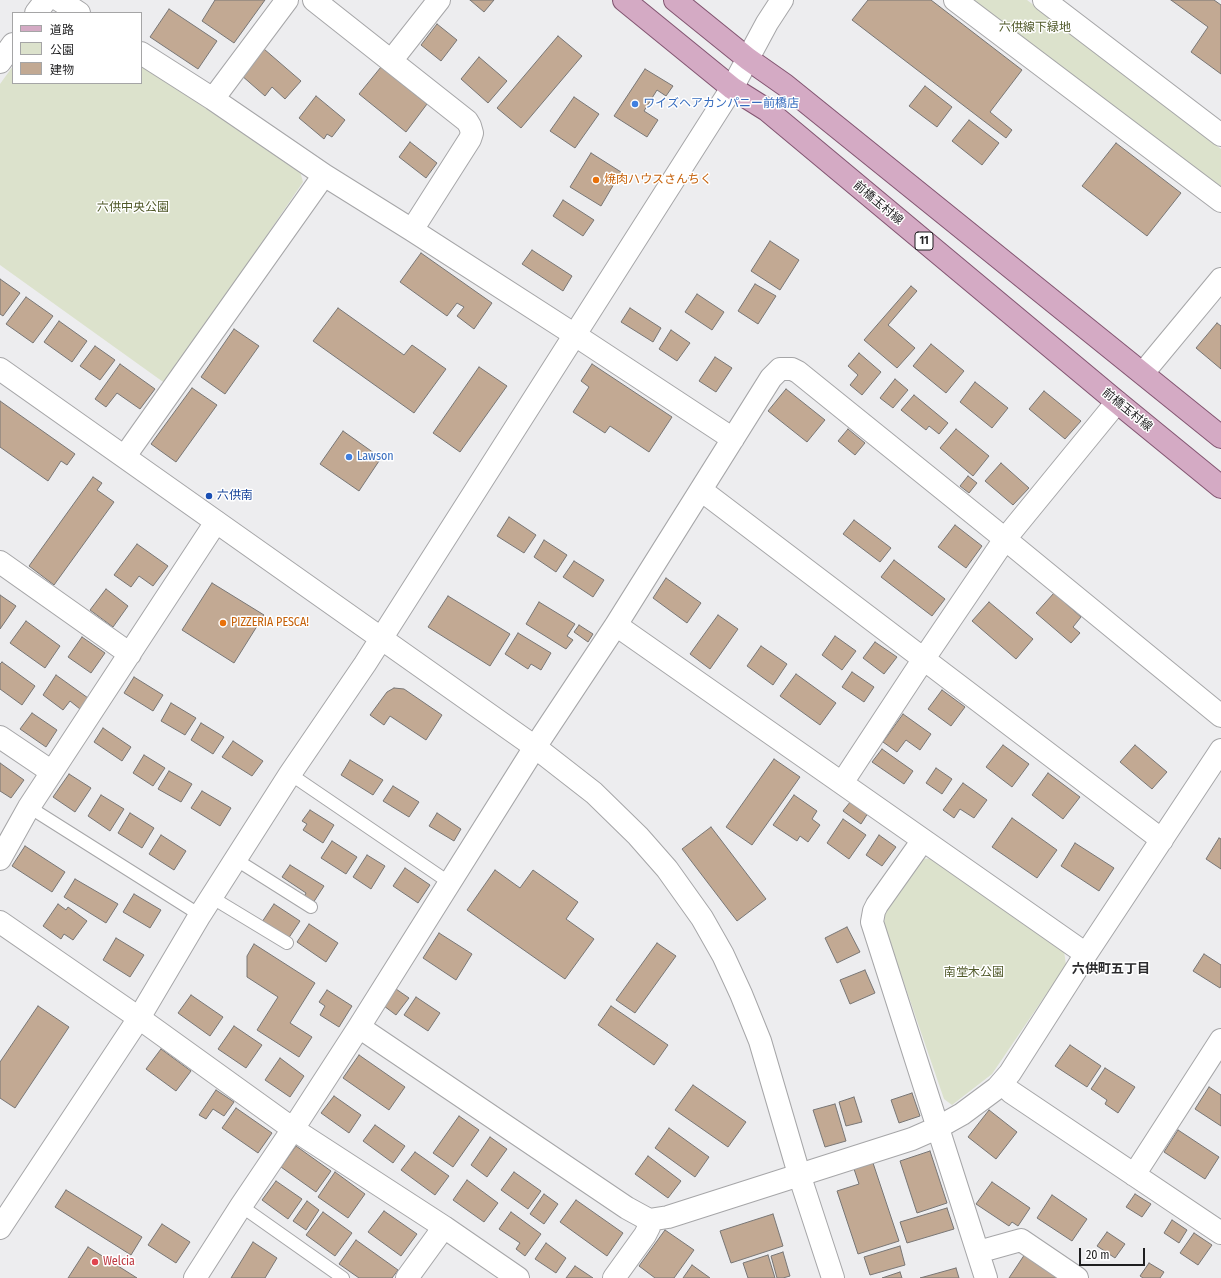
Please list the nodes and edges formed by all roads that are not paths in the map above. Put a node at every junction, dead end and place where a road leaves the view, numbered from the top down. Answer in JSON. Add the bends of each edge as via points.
{"nodes":[{"id":1,"x":46,"y":0,"type":"edge"},
{"id":2,"x":58,"y":0,"type":"edge"},
{"id":3,"x":287,"y":0,"type":"edge"},
{"id":4,"x":314,"y":0,"type":"edge"},
{"id":5,"x":439,"y":0,"type":"edge"},
{"id":6,"x":624,"y":0,"type":"edge"},
{"id":7,"x":674,"y":0,"type":"edge"},
{"id":8,"x":782,"y":0,"type":"edge"},
{"id":9,"x":955,"y":0,"type":"edge"},
{"id":10,"x":1044,"y":0,"type":"edge"},
{"id":11,"x":37,"y":12,"type":"edge"},
{"id":12,"x":77,"y":12,"type":"edge"},
{"id":13,"x":12,"y":45,"type":"edge"},
{"id":14,"x":142,"y":54,"type":"edge"},
{"id":15,"x":748,"y":59,"type":"junction"},
{"id":16,"x":391,"y":61,"type":"junction"},
{"id":17,"x":0,"y":62,"type":"edge"},
{"id":18,"x":732,"y":88,"type":"junction"},
{"id":19,"x":213,"y":99,"type":"junction"},
{"id":20,"x":1221,"y":135,"type":"edge"},
{"id":21,"x":324,"y":175,"type":"junction"},
{"id":22,"x":1221,"y":201,"type":"edge"},
{"id":23,"x":412,"y":230,"type":"junction"},
{"id":24,"x":1221,"y":278,"type":"edge"},
{"id":25,"x":574,"y":334,"type":"junction"},
{"id":26,"x":0,"y":369,"type":"edge"},
{"id":27,"x":1143,"y":373,"type":"junction"},
{"id":28,"x":1116,"y":402,"type":"junction"},
{"id":29,"x":1221,"y":437,"type":"edge"},
{"id":30,"x":733,"y":439,"type":"junction"},
{"id":31,"x":125,"y":456,"type":"junction"},
{"id":32,"x":1221,"y":487,"type":"edge"},
{"id":33,"x":701,"y":490,"type":"junction"},
{"id":34,"x":216,"y":522,"type":"junction"},
{"id":35,"x":1005,"y":539,"type":"junction"},
{"id":36,"x":0,"y":562,"type":"edge"},
{"id":37,"x":616,"y":625,"type":"junction"},
{"id":38,"x":381,"y":638,"type":"junction"},
{"id":39,"x":130,"y":654,"type":"junction"},
{"id":40,"x":923,"y":660,"type":"junction"},
{"id":41,"x":1221,"y":716,"type":"edge"},
{"id":42,"x":0,"y":737,"type":"edge"},
{"id":43,"x":535,"y":747,"type":"junction"},
{"id":44,"x":1221,"y":750,"type":"edge"},
{"id":45,"x":52,"y":772,"type":"junction"},
{"id":46,"x":290,"y":774,"type":"junction"},
{"id":47,"x":842,"y":783,"type":"junction"},
{"id":48,"x":29,"y":807,"type":"junction"},
{"id":49,"x":923,"y":840,"type":"junction"},
{"id":50,"x":1162,"y":840,"type":"junction"},
{"id":51,"x":0,"y":859,"type":"edge"},
{"id":52,"x":235,"y":859,"type":"junction"},
{"id":53,"x":450,"y":883,"type":"junction"},
{"id":54,"x":205,"y":906,"type":"junction"},
{"id":55,"x":311,"y":907,"type":"dead end"},
{"id":56,"x":0,"y":922,"type":"edge"},
{"id":57,"x":287,"y":943,"type":"dead end"},
{"id":58,"x":1086,"y":954,"type":"junction"},
{"id":59,"x":139,"y":1018,"type":"junction"},
{"id":60,"x":359,"y":1027,"type":"junction"},
{"id":61,"x":1221,"y":1040,"type":"edge"},
{"id":62,"x":1002,"y":1083,"type":"junction"},
{"id":63,"x":937,"y":1128,"type":"junction"},
{"id":64,"x":293,"y":1129,"type":"junction"},
{"id":65,"x":799,"y":1174,"type":"junction"},
{"id":66,"x":1134,"y":1175,"type":"junction"},
{"id":67,"x":241,"y":1206,"type":"junction"},
{"id":68,"x":649,"y":1220,"type":"junction"},
{"id":69,"x":444,"y":1227,"type":"junction"},
{"id":70,"x":0,"y":1228,"type":"edge"},
{"id":71,"x":1221,"y":1234,"type":"edge"},
{"id":72,"x":978,"y":1252,"type":"junction"},
{"id":73,"x":619,"y":1277,"type":"edge"},
{"id":74,"x":195,"y":1278,"type":"edge"},
{"id":75,"x":343,"y":1278,"type":"edge"},
{"id":76,"x":407,"y":1278,"type":"edge"},
{"id":77,"x":518,"y":1278,"type":"edge"},
{"id":78,"x":833,"y":1278,"type":"edge"},
{"id":79,"x":986,"y":1278,"type":"edge"},
{"id":80,"x":1077,"y":1278,"type":"edge"}],
"edges":[{"from":1,"to":11,"type":"street"},
{"from":2,"to":12,"type":"street"},
{"from":3,"to":19,"type":"street"},
{"from":4,"to":16,"type":"street"},
{"from":5,"to":16,"type":"street"},
{"from":6,"to":18,"type":"main road","name":"前橋玉村線","number":"11"},
{"from":7,"to":15,"type":"main road"},
{"from":8,"to":15,"type":"street"},
{"from":9,"to":22,"type":"street"},
{"from":10,"to":20,"type":"street"},
{"from":13,"to":17,"type":"street"},
{"from":14,"to":19,"type":"street"},
{"from":15,"to":18,"type":"street"},
{"from":15,"to":27,"type":"main road","via":[[785,85]]},
{"from":16,"to":23,"type":"street","via":[[467,121],[472,133]]},
{"from":18,"to":25,"type":"street"},
{"from":18,"to":28,"type":"main road","name":"前橋玉村線","number":"11","via":[[767,110]]},
{"from":19,"to":21,"type":"street"},
{"from":21,"to":23,"type":"street"},
{"from":21,"to":31,"type":"street"},
{"from":23,"to":25,"type":"street"},
{"from":24,"to":27,"type":"street"},
{"from":25,"to":30,"type":"street"},
{"from":25,"to":38,"type":"street"},
{"from":26,"to":31,"type":"street"},
{"from":27,"to":29,"type":"main road"},
{"from":28,"to":32,"type":"main road","name":"前橋玉村線","number":"11"},
{"from":28,"to":35,"type":"street"},
{"from":30,"to":33,"type":"street"},
{"from":30,"to":35,"type":"street","via":[[771,378],[780,369],[792,369]]},
{"from":31,"to":34,"type":"street"},
{"from":33,"to":37,"type":"street"},
{"from":33,"to":40,"type":"street"},
{"from":34,"to":38,"type":"street"},
{"from":34,"to":39,"type":"street"},
{"from":35,"to":40,"type":"street"},
{"from":35,"to":41,"type":"street"},
{"from":36,"to":39,"type":"street"},
{"from":37,"to":43,"type":"street"},
{"from":37,"to":47,"type":"street"},
{"from":38,"to":43,"type":"street"},
{"from":38,"to":46,"type":"street"},
{"from":39,"to":45,"type":"street"},
{"from":40,"to":47,"type":"street"},
{"from":40,"to":50,"type":"street"},
{"from":42,"to":45,"type":"street"},
{"from":43,"to":53,"type":"street"},
{"from":43,"to":65,"type":"street","via":[[594,793],[638,836],[667,869],[702,918],[723,955],[760,1040]]},
{"from":44,"to":50,"type":"street"},
{"from":45,"to":48,"type":"street"},
{"from":46,"to":52,"type":"street"},
{"from":46,"to":53,"type":"lane"},
{"from":47,"to":49,"type":"street"},
{"from":48,"to":51,"type":"street"},
{"from":48,"to":54,"type":"lane"},
{"from":49,"to":58,"type":"street"},
{"from":49,"to":63,"type":"street","via":[[877,905],[872,922]]},
{"from":50,"to":58,"type":"street"},
{"from":52,"to":54,"type":"street"},
{"from":52,"to":55,"type":"lane"},
{"from":53,"to":60,"type":"street"},
{"from":54,"to":57,"type":"lane"},
{"from":54,"to":59,"type":"street"},
{"from":56,"to":59,"type":"street"},
{"from":58,"to":62,"type":"street"},
{"from":59,"to":64,"type":"street"},
{"from":59,"to":70,"type":"street"},
{"from":60,"to":64,"type":"street"},
{"from":60,"to":68,"type":"street","via":[[627,1208]]},
{"from":61,"to":66,"type":"street"},
{"from":62,"to":63,"type":"street","via":[[962,1114]]},
{"from":62,"to":66,"type":"street","via":[[1011,1092]]},
{"from":63,"to":65,"type":"street"},
{"from":63,"to":72,"type":"street"},
{"from":64,"to":67,"type":"street"},
{"from":64,"to":69,"type":"street"},
{"from":65,"to":68,"type":"street","via":[[668,1217]]},
{"from":65,"to":78,"type":"street"},
{"from":66,"to":71,"type":"street"},
{"from":67,"to":74,"type":"street"},
{"from":67,"to":75,"type":"lane"},
{"from":68,"to":73,"type":"street","via":[[645,1235]]},
{"from":69,"to":76,"type":"street"},
{"from":69,"to":77,"type":"street"},
{"from":72,"to":79,"type":"street"},
{"from":72,"to":80,"type":"street","via":[[1021,1240]]}]}
